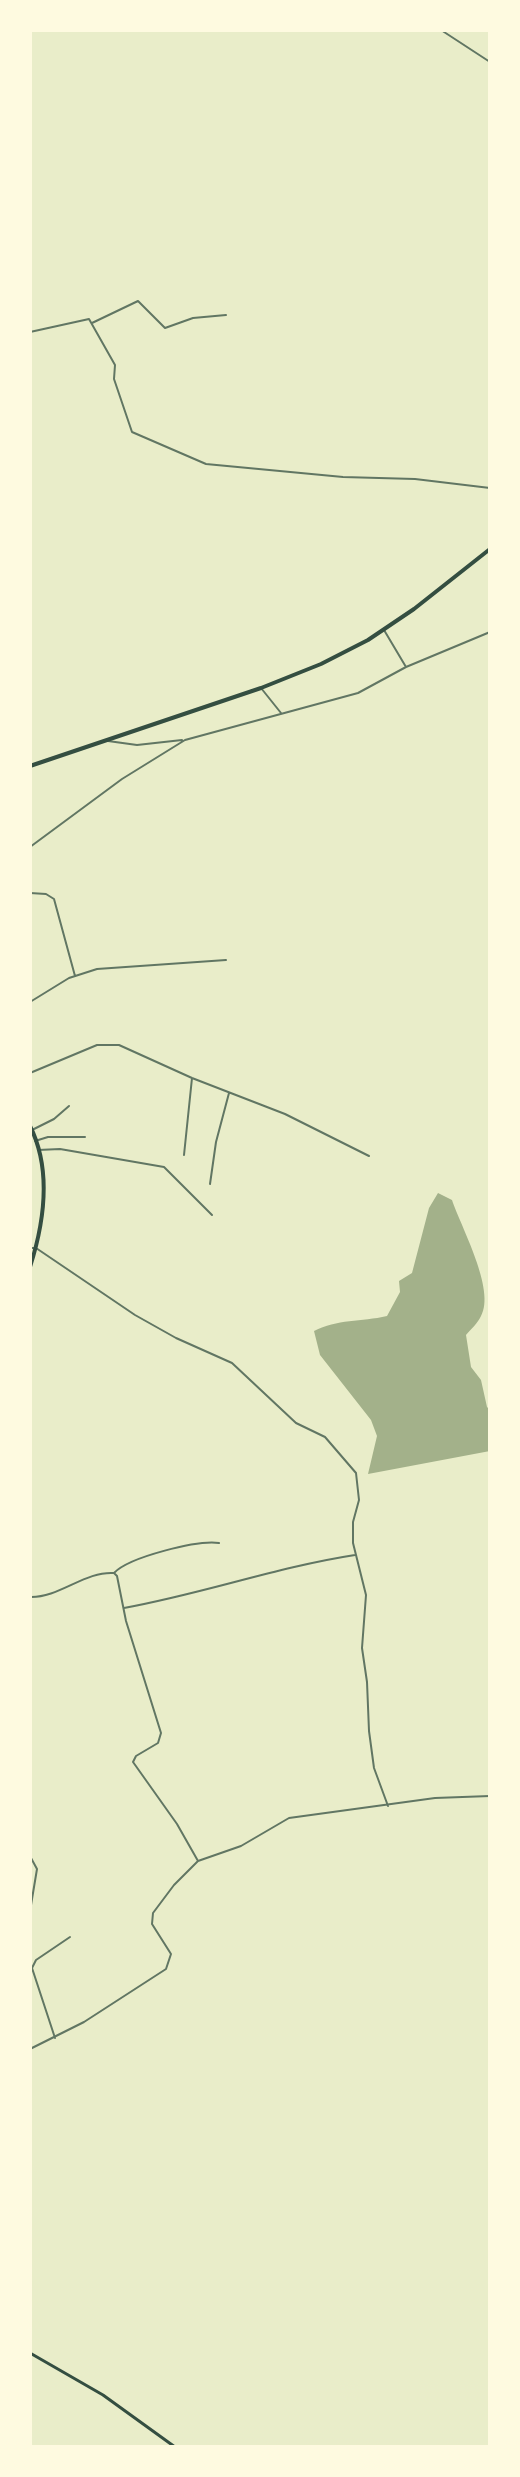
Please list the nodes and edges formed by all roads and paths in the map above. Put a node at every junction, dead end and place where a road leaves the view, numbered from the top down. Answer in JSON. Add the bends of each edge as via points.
{"nodes":[{"id":1,"x":441,"y":30,"type":"edge"},
{"id":2,"x":490,"y":62,"type":"edge"},
{"id":3,"x":226,"y":315,"type":"dead end"},
{"id":4,"x":92,"y":323,"type":"junction"},
{"id":5,"x":30,"y":332,"type":"edge"},
{"id":6,"x":490,"y":488,"type":"edge"},
{"id":7,"x":490,"y":549,"type":"edge"},
{"id":8,"x":384,"y":630,"type":"junction"},
{"id":9,"x":490,"y":632,"type":"edge"},
{"id":10,"x":406,"y":667,"type":"junction"},
{"id":11,"x":261,"y":688,"type":"junction"},
{"id":12,"x":281,"y":713,"type":"junction"},
{"id":13,"x":185,"y":740,"type":"junction"},
{"id":14,"x":108,"y":741,"type":"junction"},
{"id":15,"x":30,"y":766,"type":"edge"},
{"id":16,"x":30,"y":847,"type":"edge"},
{"id":17,"x":30,"y":893,"type":"edge"},
{"id":18,"x":226,"y":960,"type":"dead end"},
{"id":19,"x":75,"y":976,"type":"junction"},
{"id":20,"x":30,"y":1002,"type":"edge"},
{"id":21,"x":30,"y":1072,"type":"edge"},
{"id":22,"x":192,"y":1078,"type":"junction"},
{"id":23,"x":229,"y":1093,"type":"junction"},
{"id":24,"x":69,"y":1106,"type":"dead end"},
{"id":25,"x":31,"y":1128,"type":"edge"},
{"id":26,"x":85,"y":1137,"type":"dead end"},
{"id":27,"x":35,"y":1141,"type":"junction"},
{"id":28,"x":38,"y":1150,"type":"junction"},
{"id":29,"x":184,"y":1155,"type":"dead end"},
{"id":30,"x":369,"y":1156,"type":"dead end"},
{"id":31,"x":210,"y":1184,"type":"dead end"},
{"id":32,"x":212,"y":1215,"type":"dead end"},
{"id":33,"x":30,"y":1248,"type":"edge"},
{"id":34,"x":36,"y":1248,"type":"junction"},
{"id":35,"x":30,"y":1268,"type":"edge"},
{"id":36,"x":219,"y":1543,"type":"dead end"},
{"id":37,"x":355,"y":1555,"type":"junction"},
{"id":38,"x":114,"y":1573,"type":"junction"},
{"id":39,"x":30,"y":1597,"type":"edge"},
{"id":40,"x":123,"y":1608,"type":"junction"},
{"id":41,"x":490,"y":1796,"type":"edge"},
{"id":42,"x":388,"y":1806,"type":"junction"},
{"id":43,"x":31,"y":1858,"type":"edge"},
{"id":44,"x":198,"y":1861,"type":"junction"},
{"id":45,"x":30,"y":1911,"type":"edge"},
{"id":46,"x":70,"y":1937,"type":"dead end"},
{"id":47,"x":31,"y":1966,"type":"edge"},
{"id":48,"x":55,"y":2038,"type":"junction"},
{"id":49,"x":30,"y":2049,"type":"edge"},
{"id":50,"x":30,"y":2353,"type":"edge"},
{"id":51,"x":175,"y":2447,"type":"edge"}],
"edges":[{"from":1,"to":2,"type":"street"},
{"from":3,"to":4,"type":"street","via":[[193,318],[165,328],[138,301]]},
{"from":4,"to":5,"type":"street","via":[[85,318]]},
{"from":4,"to":6,"type":"street","via":[[116,365],[114,379],[132,432],[198,461]]},
{"from":7,"to":8,"type":"highway","via":[[435,595]]},
{"from":8,"to":10,"type":"street"},
{"from":8,"to":11,"type":"highway","via":[[321,664]]},
{"from":9,"to":10,"type":"street"},
{"from":10,"to":12,"type":"street","via":[[358,693]]},
{"from":11,"to":12,"type":"street"},
{"from":11,"to":14,"type":"highway"},
{"from":12,"to":13,"type":"street"},
{"from":13,"to":14,"type":"street","via":[[137,745]]},
{"from":13,"to":16,"type":"street","via":[[122,779]]},
{"from":14,"to":15,"type":"highway"},
{"from":17,"to":19,"type":"street","via":[[54,899]]},
{"from":18,"to":19,"type":"street","via":[[110,967]]},
{"from":19,"to":20,"type":"street"},
{"from":21,"to":22,"type":"street","via":[[111,1043]]},
{"from":22,"to":23,"type":"street"},
{"from":22,"to":29,"type":"street"},
{"from":23,"to":30,"type":"street","via":[[285,1114]]},
{"from":23,"to":31,"type":"street"},
{"from":24,"to":25,"type":"street","via":[[48,1123]]},
{"from":25,"to":27,"type":"highway"},
{"from":26,"to":27,"type":"street"},
{"from":27,"to":28,"type":"highway"},
{"from":28,"to":32,"type":"street","via":[[60,1149],[164,1167]]},
{"from":28,"to":34,"type":"highway","via":[[44,1193]]},
{"from":33,"to":34,"type":"street"},
{"from":34,"to":35,"type":"highway"},
{"from":34,"to":37,"type":"street","via":[[135,1315],[232,1363],[296,1423],[325,1437],[351,1465],[359,1480],[353,1530]]},
{"from":36,"to":38,"type":"street","via":[[203,1542],[156,1553],[126,1563]]},
{"from":37,"to":40,"type":"street"},
{"from":37,"to":42,"type":"street","via":[[366,1595],[362,1648],[371,1754]]},
{"from":38,"to":39,"type":"street"},
{"from":38,"to":40,"type":"street","via":[[119,1580]]},
{"from":40,"to":44,"type":"street","via":[[160,1733],[158,1743],[133,1762]]},
{"from":41,"to":42,"type":"street","via":[[435,1798]]},
{"from":42,"to":44,"type":"street","via":[[289,1818],[241,1846]]},
{"from":43,"to":45,"type":"street","via":[[37,1873]]},
{"from":44,"to":48,"type":"street","via":[[153,1913],[152,1924],[171,1954],[168,1967]]},
{"from":46,"to":47,"type":"street"},
{"from":47,"to":48,"type":"street"},
{"from":48,"to":49,"type":"street"},
{"from":50,"to":51,"type":"main road","via":[[93,2389]]}]}
